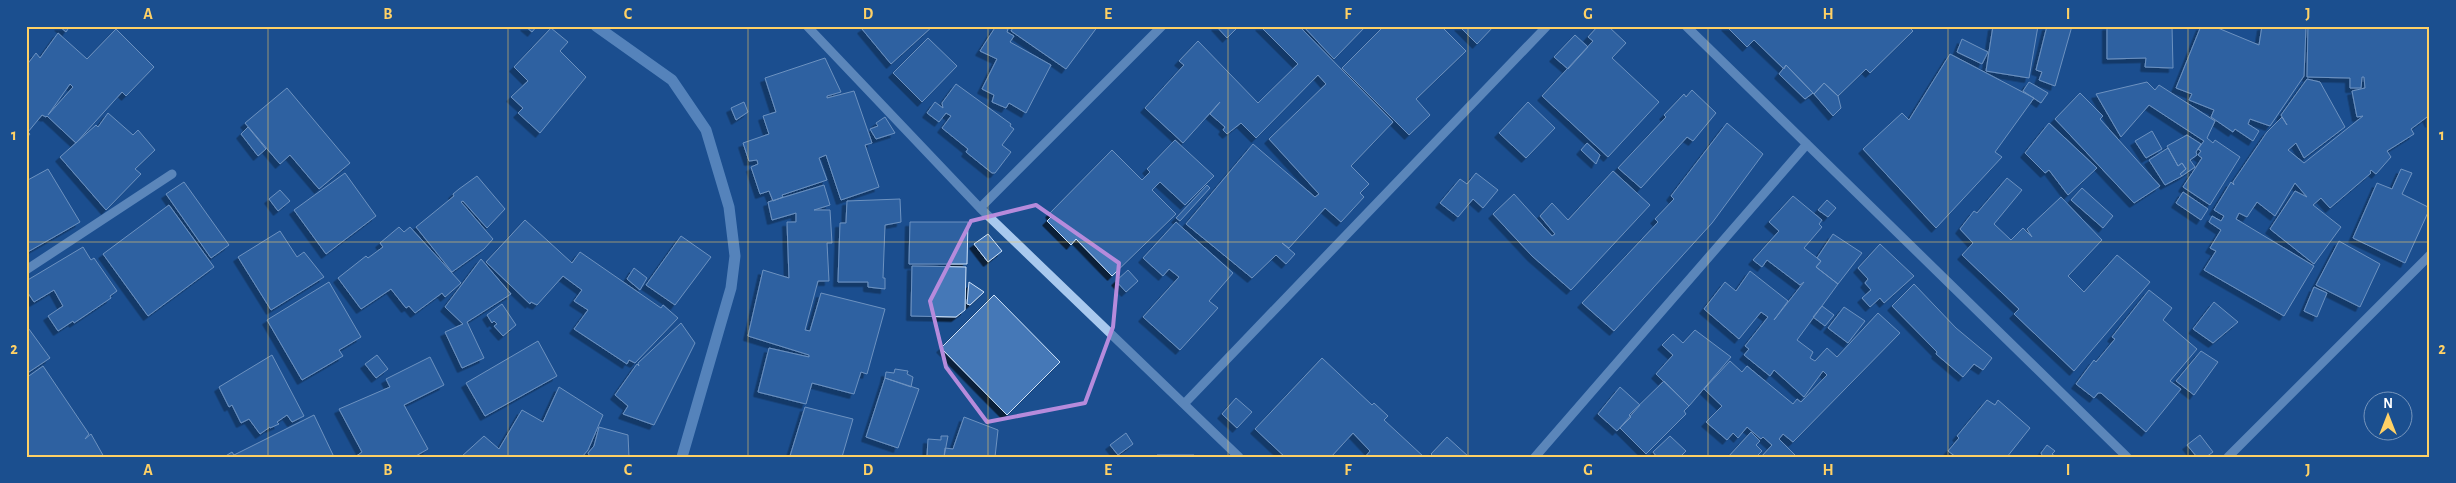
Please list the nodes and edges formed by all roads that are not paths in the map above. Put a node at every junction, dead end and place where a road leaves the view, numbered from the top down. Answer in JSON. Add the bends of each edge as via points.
{"nodes":[{"id":1,"x":807,"y":26,"type":"edge"},
{"id":2,"x":1162,"y":26,"type":"edge"},
{"id":3,"x":1548,"y":26,"type":"edge"},
{"id":4,"x":1686,"y":26,"type":"edge"},
{"id":5,"x":1807,"y":144,"type":"junction"},
{"id":6,"x":172,"y":174,"type":"dead end"},
{"id":7,"x":980,"y":208,"type":"junction"},
{"id":8,"x":2430,"y":255,"type":"edge"},
{"id":9,"x":26,"y":270,"type":"edge"},
{"id":10,"x":1184,"y":404,"type":"junction"},
{"id":11,"x":1239,"y":457,"type":"edge"},
{"id":12,"x":1535,"y":457,"type":"edge"},
{"id":13,"x":2127,"y":457,"type":"edge"},
{"id":14,"x":2228,"y":457,"type":"edge"}],
"edges":[{"from":1,"to":7,"type":"street"},
{"from":2,"to":7,"type":"street"},
{"from":3,"to":10,"type":"street"},
{"from":4,"to":5,"type":"street"},
{"from":5,"to":12,"type":"street"},
{"from":5,"to":13,"type":"street"},
{"from":6,"to":9,"type":"street"},
{"from":7,"to":10,"type":"street"},
{"from":8,"to":14,"type":"street"},
{"from":10,"to":11,"type":"street"}]}
